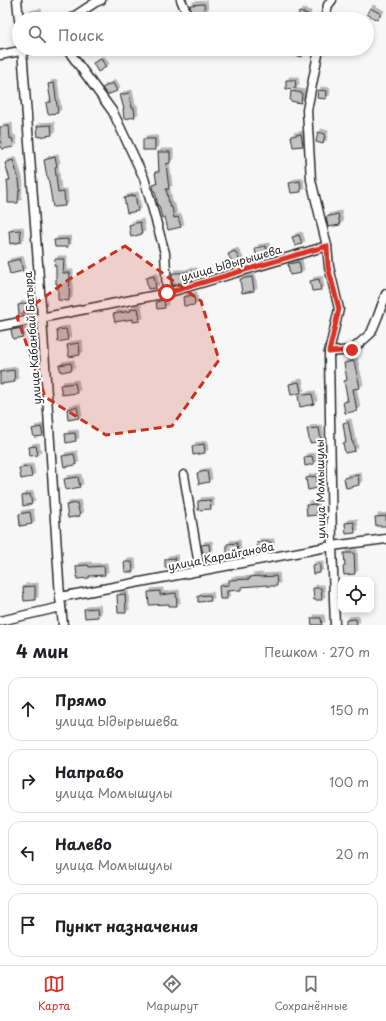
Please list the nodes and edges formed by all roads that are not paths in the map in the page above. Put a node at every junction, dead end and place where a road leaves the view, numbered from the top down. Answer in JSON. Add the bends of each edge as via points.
{"nodes":[{"id":1,"x":17,"y":0,"type":"edge"},
{"id":2,"x":102,"y":0,"type":"edge"},
{"id":3,"x":181,"y":0,"type":"edge"},
{"id":4,"x":330,"y":2,"type":"edge"},
{"id":5,"x":185,"y":9,"type":"dead end"},
{"id":6,"x":18,"y":12,"type":"edge"},
{"id":7,"x":81,"y":12,"type":"edge"},
{"id":8,"x":327,"y":12,"type":"edge"},
{"id":9,"x":12,"y":53,"type":"edge"},
{"id":10,"x":0,"y":55,"type":"edge"},
{"id":11,"x":25,"y":56,"type":"edge"},
{"id":12,"x":72,"y":56,"type":"edge"},
{"id":13,"x":318,"y":56,"type":"edge"},
{"id":14,"x":327,"y":246,"type":"junction"},
{"id":15,"x":167,"y":293,"type":"junction"},
{"id":16,"x":386,"y":294,"type":"edge"},
{"id":17,"x":42,"y":318,"type":"junction"},
{"id":18,"x":0,"y":326,"type":"edge"},
{"id":19,"x":329,"y":352,"type":"junction"},
{"id":20,"x":184,"y":475,"type":"dead end"},
{"id":21,"x":386,"y":539,"type":"edge"},
{"id":22,"x":332,"y":546,"type":"junction"},
{"id":23,"x":200,"y":571,"type":"junction"},
{"id":24,"x":60,"y":597,"type":"junction"},
{"id":25,"x":61,"y":607,"type":"junction"},
{"id":26,"x":0,"y":621,"type":"edge"},
{"id":27,"x":63,"y":625,"type":"edge"},
{"id":28,"x":335,"y":625,"type":"edge"}],
"edges":[{"from":1,"to":6,"type":"street"},
{"from":2,"to":7,"type":"street"},
{"from":3,"to":5,"type":"street"},
{"from":4,"to":8,"type":"street"},
{"from":9,"to":10,"type":"street"},
{"from":11,"to":17,"type":"street","name":"улица Кабанбай Батыра"},
{"from":12,"to":15,"type":"street","via":[[113,112],[144,178],[165,254]]},
{"from":13,"to":14,"type":"street","name":"улица Момышулы","via":[[307,110],[311,180]]},
{"from":14,"to":15,"type":"street","name":"улица Ыдырышева"},
{"from":14,"to":19,"type":"street","name":"улица Момышулы","via":[[328,267],[339,309]]},
{"from":15,"to":17,"type":"street","name":"улица Ыдырышева"},
{"from":16,"to":19,"type":"street","via":[[371,333],[352,350]]},
{"from":17,"to":18,"type":"street","name":"улица Ыдырышева"},
{"from":17,"to":24,"type":"street","name":"улица Кабанбай Батыра"},
{"from":19,"to":22,"type":"street","name":"улица Момышулы"},
{"from":20,"to":23,"type":"street"},
{"from":21,"to":22,"type":"street","name":"улица Карайганова"},
{"from":22,"to":23,"type":"street","name":"улица Карайганова"},
{"from":22,"to":28,"type":"street","name":"улица Момышулы"},
{"from":23,"to":24,"type":"street","name":"улица Карайганова"},
{"from":24,"to":25,"type":"street","name":"улица Кабанбай Батыра"},
{"from":25,"to":26,"type":"street"},
{"from":25,"to":27,"type":"street","name":"улица Кабанбай Батыра"}]}
